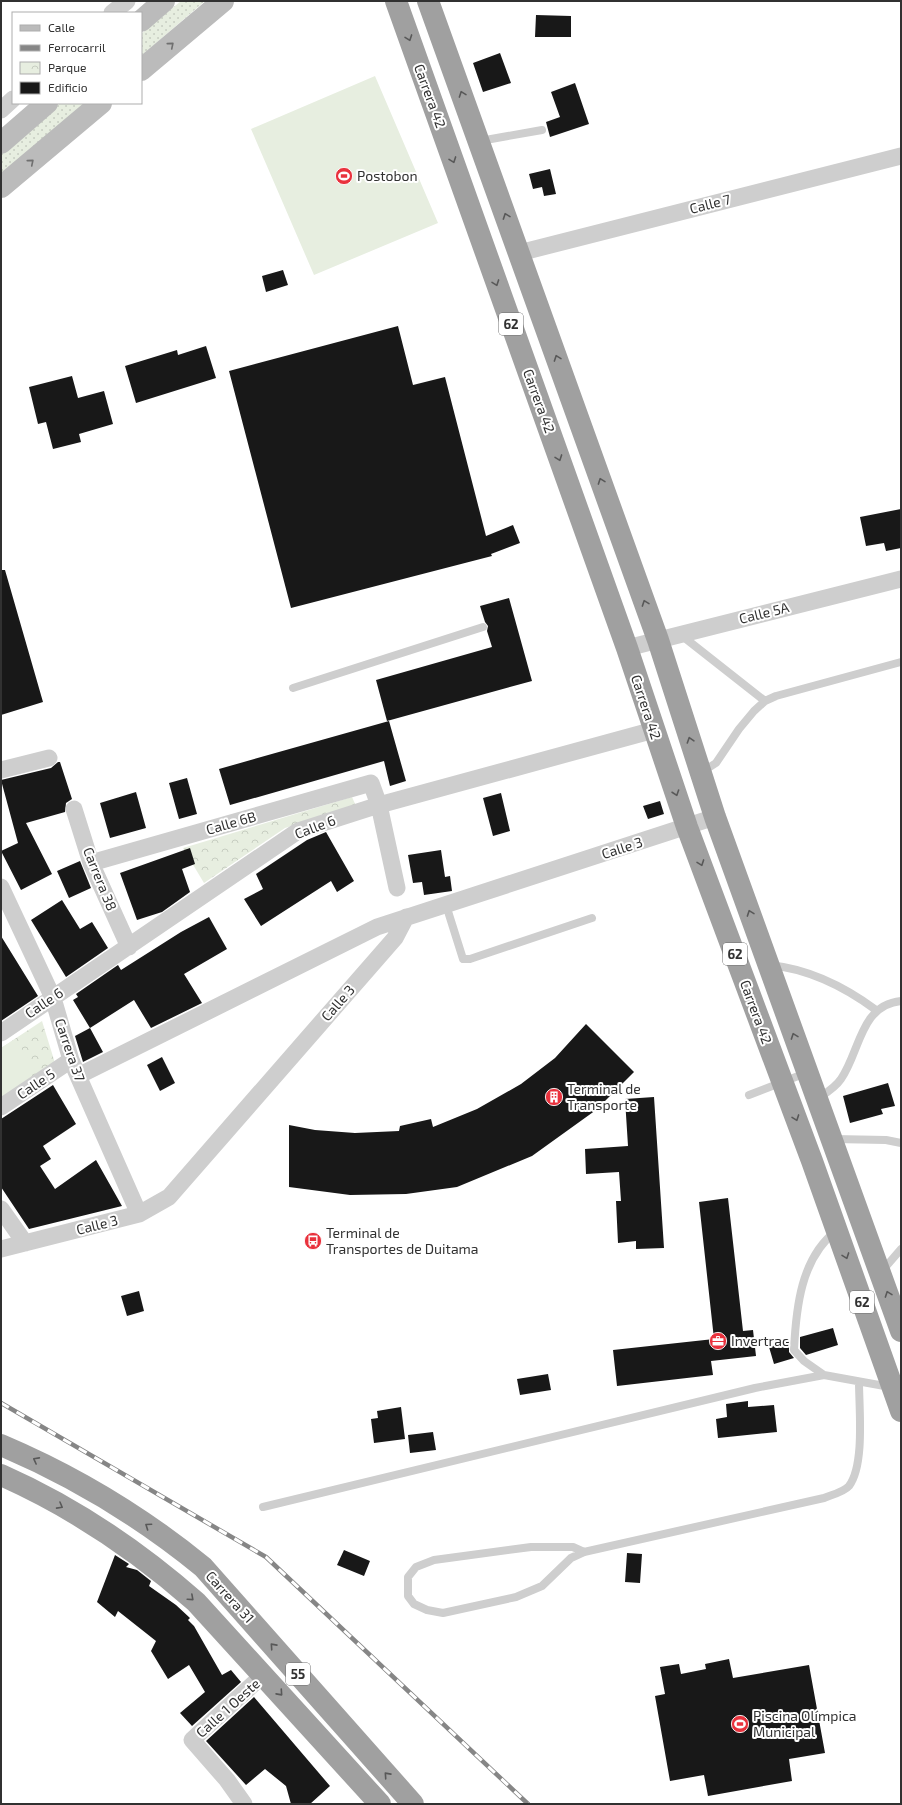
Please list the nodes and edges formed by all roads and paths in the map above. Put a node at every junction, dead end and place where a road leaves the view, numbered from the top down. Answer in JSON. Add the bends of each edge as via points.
{"nodes":[{"id":1,"x":127,"y":1,"type":"edge"},
{"id":2,"x":164,"y":1,"type":"edge"},
{"id":3,"x":223,"y":1,"type":"edge"},
{"id":4,"x":396,"y":1,"type":"edge"},
{"id":5,"x":428,"y":1,"type":"edge"},
{"id":6,"x":113,"y":12,"type":"edge"},
{"id":7,"x":142,"y":20,"type":"edge"},
{"id":8,"x":142,"y":69,"type":"edge"},
{"id":9,"x":12,"y":100,"type":"edge"},
{"id":10,"x":46,"y":104,"type":"edge"},
{"id":11,"x":100,"y":104,"type":"edge"},
{"id":12,"x":1,"y":110,"type":"edge"},
{"id":13,"x":542,"y":130,"type":"dead end"},
{"id":14,"x":479,"y":141,"type":"junction"},
{"id":15,"x":1,"y":142,"type":"edge"},
{"id":16,"x":901,"y":156,"type":"edge"},
{"id":17,"x":1,"y":187,"type":"edge"},
{"id":18,"x":519,"y":253,"type":"junction"},
{"id":19,"x":901,"y":579,"type":"edge"},
{"id":20,"x":483,"y":628,"type":"dead end"},
{"id":21,"x":680,"y":634,"type":"junction"},
{"id":22,"x":658,"y":640,"type":"junction"},
{"id":23,"x":627,"y":648,"type":"junction"},
{"id":24,"x":901,"y":662,"type":"edge"},
{"id":25,"x":294,"y":688,"type":"dead end"},
{"id":26,"x":765,"y":701,"type":"junction"},
{"id":27,"x":654,"y":730,"type":"junction"},
{"id":28,"x":49,"y":758,"type":"dead end"},
{"id":29,"x":1,"y":770,"type":"edge"},
{"id":30,"x":701,"y":773,"type":"junction"},
{"id":31,"x":379,"y":806,"type":"junction"},
{"id":32,"x":74,"y":809,"type":"dead end"},
{"id":33,"x":715,"y":817,"type":"junction"},
{"id":34,"x":687,"y":827,"type":"junction"},
{"id":35,"x":91,"y":863,"type":"junction"},
{"id":36,"x":1,"y":887,"type":"edge"},
{"id":37,"x":397,"y":888,"type":"dead end"},
{"id":38,"x":446,"y":905,"type":"junction"},
{"id":39,"x":7,"y":914,"type":"edge"},
{"id":40,"x":406,"y":917,"type":"junction"},
{"id":41,"x":592,"y":918,"type":"dead end"},
{"id":42,"x":129,"y":947,"type":"junction"},
{"id":43,"x":768,"y":964,"type":"junction"},
{"id":44,"x":53,"y":998,"type":"junction"},
{"id":45,"x":901,"y":1001,"type":"edge"},
{"id":46,"x":876,"y":1010,"type":"junction"},
{"id":47,"x":1,"y":1033,"type":"edge"},
{"id":48,"x":74,"y":1068,"type":"junction"},
{"id":49,"x":808,"y":1072,"type":"junction"},
{"id":50,"x":782,"y":1081,"type":"junction"},
{"id":51,"x":749,"y":1095,"type":"dead end"},
{"id":52,"x":817,"y":1099,"type":"junction"},
{"id":53,"x":1,"y":1107,"type":"edge"},
{"id":54,"x":832,"y":1139,"type":"junction"},
{"id":55,"x":901,"y":1143,"type":"edge"},
{"id":56,"x":836,"y":1189,"type":"junction"},
{"id":57,"x":1,"y":1209,"type":"edge"},
{"id":58,"x":139,"y":1214,"type":"junction"},
{"id":59,"x":836,"y":1231,"type":"junction"},
{"id":60,"x":25,"y":1243,"type":"junction"},
{"id":61,"x":1,"y":1249,"type":"edge"},
{"id":62,"x":901,"y":1249,"type":"edge"},
{"id":63,"x":880,"y":1273,"type":"junction"},
{"id":64,"x":901,"y":1331,"type":"edge"},
{"id":65,"x":824,"y":1375,"type":"junction"},
{"id":66,"x":859,"y":1382,"type":"junction"},
{"id":67,"x":893,"y":1388,"type":"junction"},
{"id":68,"x":901,"y":1411,"type":"edge"},
{"id":69,"x":1,"y":1445,"type":"edge"},
{"id":70,"x":1,"y":1474,"type":"edge"},
{"id":71,"x":263,"y":1507,"type":"dead end"},
{"id":72,"x":584,"y":1552,"type":"junction"},
{"id":73,"x":263,"y":1675,"type":"junction"},
{"id":74,"x":244,"y":1804,"type":"edge"},
{"id":75,"x":380,"y":1804,"type":"edge"},
{"id":76,"x":413,"y":1804,"type":"edge"}],
"edges":[{"from":1,"to":6,"type":"street"},
{"from":2,"to":7,"type":"main road"},
{"from":8,"to":3,"type":"main road","one_way":true},
{"from":4,"to":23,"type":"highway","name":"Carrera 42","number":"62","one_way":true},
{"from":14,"to":5,"type":"highway","name":"Carrera 42","number":"62","one_way":true},
{"from":9,"to":12,"type":"street"},
{"from":10,"to":15,"type":"main road"},
{"from":17,"to":11,"type":"main road","one_way":true},
{"from":13,"to":14,"type":"lane"},
{"from":18,"to":14,"type":"highway","name":"Carrera 42","number":"62","one_way":true},
{"from":16,"to":18,"type":"street","name":"Calle 7"},
{"from":22,"to":18,"type":"highway","name":"Carrera 42","number":"62","one_way":true},
{"from":19,"to":21,"type":"street","name":"Calle 5A"},
{"from":20,"to":25,"type":"lane"},
{"from":21,"to":22,"type":"street","name":"Calle 5A"},
{"from":21,"to":26,"type":"lane"},
{"from":22,"to":23,"type":"street","name":"Calle 5A"},
{"from":30,"to":22,"type":"highway","name":"Carrera 42","number":"62","one_way":true},
{"from":23,"to":27,"type":"highway","name":"Carrera 42","number":"62"},
{"from":24,"to":26,"type":"lane"},
{"from":26,"to":30,"type":"lane","via":[[739,729],[716,763]]},
{"from":27,"to":31,"type":"street","name":"Calle 6"},
{"from":27,"to":34,"type":"highway","name":"Carrera 42","number":"62","one_way":true},
{"from":28,"to":29,"type":"street"},
{"from":30,"to":33,"type":"highway","name":"Carrera 42","number":"62"},
{"from":31,"to":35,"type":"street","name":"Calle 6B","via":[[371,783]]},
{"from":31,"to":37,"type":"street"},
{"from":31,"to":42,"type":"street","name":"Calle 6","via":[[298,831]]},
{"from":32,"to":35,"type":"street","name":"Carrera 38"},
{"from":33,"to":34,"type":"street","name":"Calle 3"},
{"from":43,"to":33,"type":"highway","name":"Carrera 42","number":"62","one_way":true},
{"from":34,"to":38,"type":"street","name":"Calle 3"},
{"from":34,"to":50,"type":"highway","name":"Carrera 42","number":"62","one_way":true},
{"from":35,"to":42,"type":"street","name":"Carrera 38"},
{"from":36,"to":39,"type":"street","name":"Carrera 37"},
{"from":38,"to":40,"type":"street","name":"Calle 3"},
{"from":38,"to":41,"type":"lane","via":[[462,959],[470,959]]},
{"from":39,"to":44,"type":"street","name":"Carrera 37"},
{"from":40,"to":48,"type":"street","name":"Calle 5","via":[[377,927]]},
{"from":40,"to":58,"type":"street","name":"Calle 3","via":[[395,938],[168,1197]]},
{"from":42,"to":44,"type":"street","name":"Calle 6"},
{"from":43,"to":46,"type":"lane","via":[[788,966],[805,972],[856,995]]},
{"from":49,"to":43,"type":"highway","name":"Carrera 42","number":"62","one_way":true},
{"from":44,"to":47,"type":"street","name":"Calle 6"},
{"from":44,"to":48,"type":"street","name":"Carrera 37"},
{"from":45,"to":46,"type":"lane"},
{"from":46,"to":52,"type":"lane","via":[[841,1079],[834,1088]]},
{"from":48,"to":53,"type":"street","name":"Calle 5"},
{"from":48,"to":58,"type":"street","name":"Carrera 37"},
{"from":49,"to":50,"type":"lane"},
{"from":49,"to":52,"type":"highway","name":"Carrera 42","number":"62"},
{"from":50,"to":51,"type":"lane"},
{"from":50,"to":56,"type":"highway","name":"Carrera 42","number":"62","one_way":true},
{"from":52,"to":54,"type":"highway","name":"Carrera 42","number":"62"},
{"from":54,"to":55,"type":"lane","via":[[886,1140]]},
{"from":54,"to":56,"type":"highway","name":"Carrera 42","number":"62"},
{"from":56,"to":59,"type":"highway","name":"Carrera 42","number":"62"},
{"from":56,"to":63,"type":"highway","name":"Carrera 42","number":"62"},
{"from":57,"to":60,"type":"street"},
{"from":58,"to":60,"type":"street","name":"Calle 3"},
{"from":59,"to":65,"type":"lane","via":[[825,1240],[806,1273],[796,1316],[794,1350],[804,1361]]},
{"from":59,"to":67,"type":"highway","name":"Carrera 42","number":"62","one_way":true},
{"from":60,"to":61,"type":"street","name":"Calle 3"},
{"from":62,"to":63,"type":"lane"},
{"from":64,"to":63,"type":"highway","name":"Carrera 42","number":"62","one_way":true},
{"from":65,"to":66,"type":"lane"},
{"from":65,"to":71,"type":"lane","via":[[755,1388]]},
{"from":66,"to":67,"type":"lane"},
{"from":66,"to":72,"type":"lane","via":[[857,1472],[848,1487],[824,1498]]},
{"from":67,"to":68,"type":"highway","name":"Carrera 42","number":"62"},
{"from":76,"to":69,"type":"highway","name":"Carrera 31","number":"55","one_way":true,"via":[[204,1567],[108,1498],[30,1457]]},
{"from":70,"to":73,"type":"highway","name":"Carrera 31","number":"55","one_way":true,"via":[[92,1524],[162,1572],[196,1602]]},
{"from":72,"to":72,"type":"lane","via":[[571,1558],[542,1586],[516,1597],[443,1613],[420,1607],[408,1596],[408,1577],[416,1567],[434,1560],[531,1547],[573,1547]]},
{"from":73,"to":74,"type":"street","name":"Calle 1 Oeste","via":[[192,1740]]},
{"from":73,"to":75,"type":"highway","name":"Carrera 31","number":"55","one_way":true}]}
